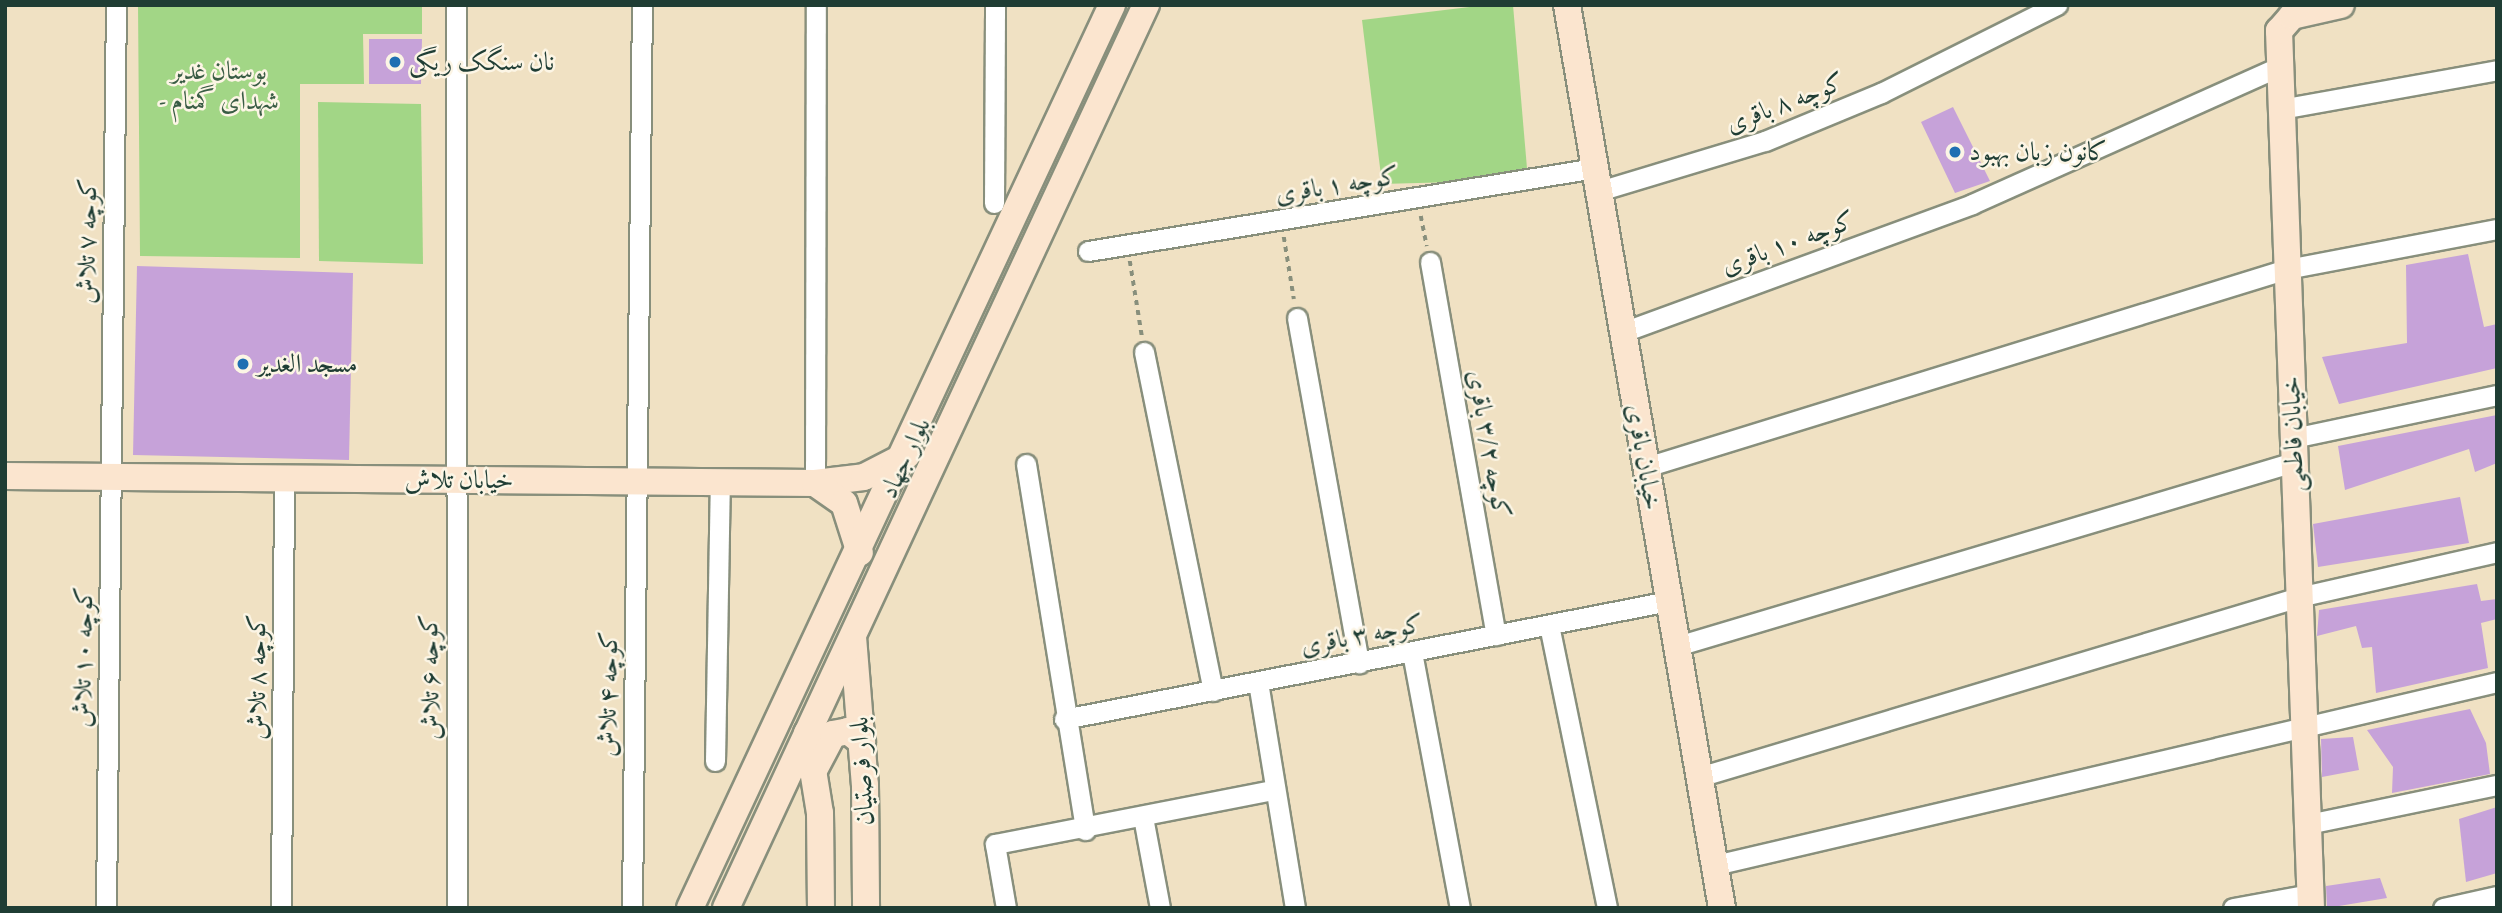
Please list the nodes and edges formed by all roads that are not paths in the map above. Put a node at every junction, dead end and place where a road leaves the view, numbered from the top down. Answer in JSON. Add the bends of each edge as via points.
{"nodes":[{"id":1,"x":116,"y":5,"type":"edge"},
{"id":2,"x":456,"y":5,"type":"edge"},
{"id":3,"x":642,"y":5,"type":"edge"},
{"id":4,"x":816,"y":5,"type":"edge"},
{"id":5,"x":995,"y":5,"type":"edge"},
{"id":6,"x":1112,"y":5,"type":"edge"},
{"id":7,"x":1146,"y":5,"type":"edge"},
{"id":8,"x":2057,"y":5,"type":"edge"},
{"id":9,"x":2341,"y":5,"type":"edge"},
{"id":10,"x":1571,"y":6,"type":"edge"},
{"id":11,"x":2280,"y":66,"type":"junction"},
{"id":12,"x":2497,"y":70,"type":"edge"},
{"id":13,"x":2281,"y":109,"type":"junction"},
{"id":14,"x":1597,"y":179,"type":"junction"},
{"id":15,"x":994,"y":202,"type":"dead end"},
{"id":16,"x":2497,"y":229,"type":"edge"},
{"id":17,"x":1088,"y":251,"type":"dead end"},
{"id":18,"x":1430,"y":262,"type":"road end"},
{"id":19,"x":2287,"y":269,"type":"junction"},
{"id":20,"x":1297,"y":318,"type":"road end"},
{"id":21,"x":1623,"y":332,"type":"junction"},
{"id":22,"x":1144,"y":352,"type":"road end"},
{"id":23,"x":2497,"y":395,"type":"edge"},
{"id":24,"x":2294,"y":450,"type":"junction"},
{"id":25,"x":907,"y":455,"type":"junction"},
{"id":26,"x":1026,"y":464,"type":"dead end"},
{"id":27,"x":1646,"y":467,"type":"junction"},
{"id":28,"x":5,"y":476,"type":"edge"},
{"id":29,"x":112,"y":477,"type":"junction"},
{"id":30,"x":284,"y":478,"type":"junction"},
{"id":31,"x":453,"y":480,"type":"junction"},
{"id":32,"x":637,"y":481,"type":"junction"},
{"id":33,"x":720,"y":482,"type":"junction"},
{"id":34,"x":815,"y":483,"type":"junction"},
{"id":35,"x":2497,"y":552,"type":"edge"},
{"id":36,"x":860,"y":553,"type":"junction"},
{"id":37,"x":2299,"y":597,"type":"junction"},
{"id":38,"x":1669,"y":601,"type":"junction"},
{"id":39,"x":1549,"y":625,"type":"junction"},
{"id":40,"x":853,"y":635,"type":"junction"},
{"id":41,"x":1496,"y":635,"type":"junction"},
{"id":42,"x":1677,"y":646,"type":"junction"},
{"id":43,"x":1412,"y":652,"type":"junction"},
{"id":44,"x":1359,"y":663,"type":"junction"},
{"id":45,"x":1258,"y":682,"type":"junction"},
{"id":46,"x":2497,"y":682,"type":"edge"},
{"id":47,"x":1213,"y":691,"type":"junction"},
{"id":48,"x":1064,"y":719,"type":"junction"},
{"id":49,"x":2304,"y":725,"type":"junction"},
{"id":50,"x":807,"y":733,"type":"junction"},
{"id":51,"x":862,"y":742,"type":"junction"},
{"id":52,"x":715,"y":761,"type":"dead end"},
{"id":53,"x":814,"y":772,"type":"junction"},
{"id":54,"x":1699,"y":777,"type":"junction"},
{"id":55,"x":2497,"y":785,"type":"edge"},
{"id":56,"x":1273,"y":790,"type":"junction"},
{"id":57,"x":1143,"y":817,"type":"junction"},
{"id":58,"x":2308,"y":824,"type":"junction"},
{"id":59,"x":1085,"y":830,"type":"junction"},
{"id":60,"x":711,"y":863,"type":"junction"},
{"id":61,"x":1715,"y":865,"type":"junction"},
{"id":62,"x":740,"y":877,"type":"junction"},
{"id":63,"x":2497,"y":896,"type":"edge"},
{"id":64,"x":2310,"y":901,"type":"edge"},
{"id":65,"x":106,"y":908,"type":"edge"},
{"id":66,"x":281,"y":908,"type":"edge"},
{"id":67,"x":457,"y":908,"type":"edge"},
{"id":68,"x":632,"y":908,"type":"edge"},
{"id":69,"x":690,"y":908,"type":"edge"},
{"id":70,"x":726,"y":908,"type":"edge"},
{"id":71,"x":821,"y":908,"type":"edge"},
{"id":72,"x":866,"y":908,"type":"edge"},
{"id":73,"x":1006,"y":908,"type":"edge"},
{"id":74,"x":1160,"y":908,"type":"edge"},
{"id":75,"x":1296,"y":908,"type":"edge"},
{"id":76,"x":1460,"y":908,"type":"edge"},
{"id":77,"x":1607,"y":908,"type":"edge"},
{"id":78,"x":1722,"y":908,"type":"edge"},
{"id":79,"x":2233,"y":908,"type":"edge"},
{"id":80,"x":2443,"y":908,"type":"edge"}],
"edges":[{"from":1,"to":29,"type":"street","name":"کوچه ۷ تلاش"},
{"from":2,"to":31,"type":"street","name":"کوچه ۶ تلاش"},
{"from":3,"to":32,"type":"street","name":"کوچه ۴ تلاش"},
{"from":4,"to":34,"type":"street"},
{"from":5,"to":15,"type":"street"},
{"from":6,"to":25,"type":"street","name":"بلوار جهاد"},
{"from":7,"to":40,"type":"street","name":"بلوار جهاد"},
{"from":8,"to":14,"type":"street","name":"کوچه ۸ باقری","via":[[1765,141]]},
{"from":9,"to":11,"type":"street","name":"خیابان فاطمی","via":[[2284,21]]},
{"from":10,"to":14,"type":"street","name":"خیابان باقری"},
{"from":11,"to":13,"type":"street","name":"خیابان فاطمی"},
{"from":11,"to":21,"type":"street","name":"کوچه ۱۰ باقری","via":[[1972,204]]},
{"from":12,"to":13,"type":"street"},
{"from":13,"to":19,"type":"street","name":"خیابان فاطمی"},
{"from":14,"to":17,"type":"street","name":"کوچه ۱ باقری","via":[[1418,199]]},
{"from":14,"to":21,"type":"street","name":"خیابان باقری"},
{"from":16,"to":19,"type":"street"},
{"from":18,"to":41,"type":"street","name":"کوچه ۳/۲ باقری"},
{"from":19,"to":24,"type":"street","name":"خیابان فاطمی"},
{"from":19,"to":27,"type":"street"},
{"from":20,"to":44,"type":"street"},
{"from":21,"to":27,"type":"street","name":"خیابان باقری"},
{"from":22,"to":47,"type":"street"},
{"from":23,"to":24,"type":"street"},
{"from":24,"to":37,"type":"street","name":"خیابان فاطمی"},
{"from":24,"to":42,"type":"street","via":[[1994,552]]},
{"from":25,"to":34,"type":"street","name":"خیابان تلاش","via":[[864,477]]},
{"from":25,"to":36,"type":"street","name":"بلوار جهاد"},
{"from":26,"to":48,"type":"street"},
{"from":27,"to":38,"type":"street","name":"خیابان باقری"},
{"from":28,"to":29,"type":"street","name":"خیابان تلاش"},
{"from":29,"to":30,"type":"street","name":"خیابان تلاش"},
{"from":29,"to":65,"type":"street","name":"کوچه ۱۰ تلاش"},
{"from":30,"to":31,"type":"street","name":"خیابان تلاش"},
{"from":30,"to":66,"type":"street","name":"کوچه ۸ تلاش"},
{"from":31,"to":32,"type":"street","name":"خیابان تلاش"},
{"from":31,"to":67,"type":"street","name":"کوچه ۶ تلاش"},
{"from":32,"to":33,"type":"street","name":"خیابان تلاش"},
{"from":32,"to":68,"type":"street","name":"کوچه ۴ تلاش"},
{"from":33,"to":34,"type":"street","name":"خیابان تلاش"},
{"from":33,"to":52,"type":"street"},
{"from":34,"to":36,"type":"street","via":[[844,503]]},
{"from":35,"to":37,"type":"street"},
{"from":36,"to":60,"type":"street","name":"بلوار جهاد"},
{"from":37,"to":49,"type":"street","name":"خیابان فاطمی"},
{"from":37,"to":54,"type":"street"},
{"from":38,"to":39,"type":"street","name":"کوچه ۳ باقری"},
{"from":38,"to":42,"type":"street","name":"خیابان باقری"},
{"from":39,"to":41,"type":"street","name":"کوچه ۳ باقری"},
{"from":39,"to":77,"type":"street"},
{"from":40,"to":50,"type":"street","name":"بلوار جهاد"},
{"from":40,"to":51,"type":"street","name":"بلوار فرصتیان"},
{"from":41,"to":43,"type":"street","name":"کوچه ۳ باقری"},
{"from":42,"to":54,"type":"street","name":"خیابان باقری"},
{"from":43,"to":44,"type":"street","name":"کوچه ۳ باقری"},
{"from":43,"to":76,"type":"street"},
{"from":44,"to":45,"type":"street","name":"کوچه ۳ باقری"},
{"from":45,"to":47,"type":"street","name":"کوچه ۳ باقری"},
{"from":45,"to":56,"type":"street"},
{"from":46,"to":49,"type":"street"},
{"from":47,"to":48,"type":"street","name":"کوچه ۳ باقری"},
{"from":48,"to":59,"type":"street"},
{"from":49,"to":58,"type":"street","name":"خیابان فاطمی"},
{"from":49,"to":61,"type":"street"},
{"from":50,"to":53,"type":"street","name":"بلوار فرصتیان"},
{"from":50,"to":62,"type":"street","name":"بلوار جهاد"},
{"from":51,"to":53,"type":"street","via":[[848,731],[833,734]]},
{"from":51,"to":72,"type":"street","name":"بلوار فرصتیان"},
{"from":53,"to":71,"type":"street","name":"بلوار فرصتیان"},
{"from":54,"to":61,"type":"street","name":"خیابان باقری"},
{"from":55,"to":58,"type":"street"},
{"from":56,"to":57,"type":"street"},
{"from":56,"to":75,"type":"street"},
{"from":57,"to":59,"type":"street"},
{"from":57,"to":74,"type":"street"},
{"from":58,"to":64,"type":"street","name":"خیابان فاطمی"},
{"from":59,"to":73,"type":"street","via":[[995,844]]},
{"from":60,"to":62,"type":"street"},
{"from":60,"to":69,"type":"street","name":"بلوار جهاد"},
{"from":61,"to":78,"type":"street","name":"خیابان باقری"},
{"from":62,"to":70,"type":"street","name":"بلوار جهاد"},
{"from":63,"to":80,"type":"street"},
{"from":64,"to":79,"type":"street"}]}
